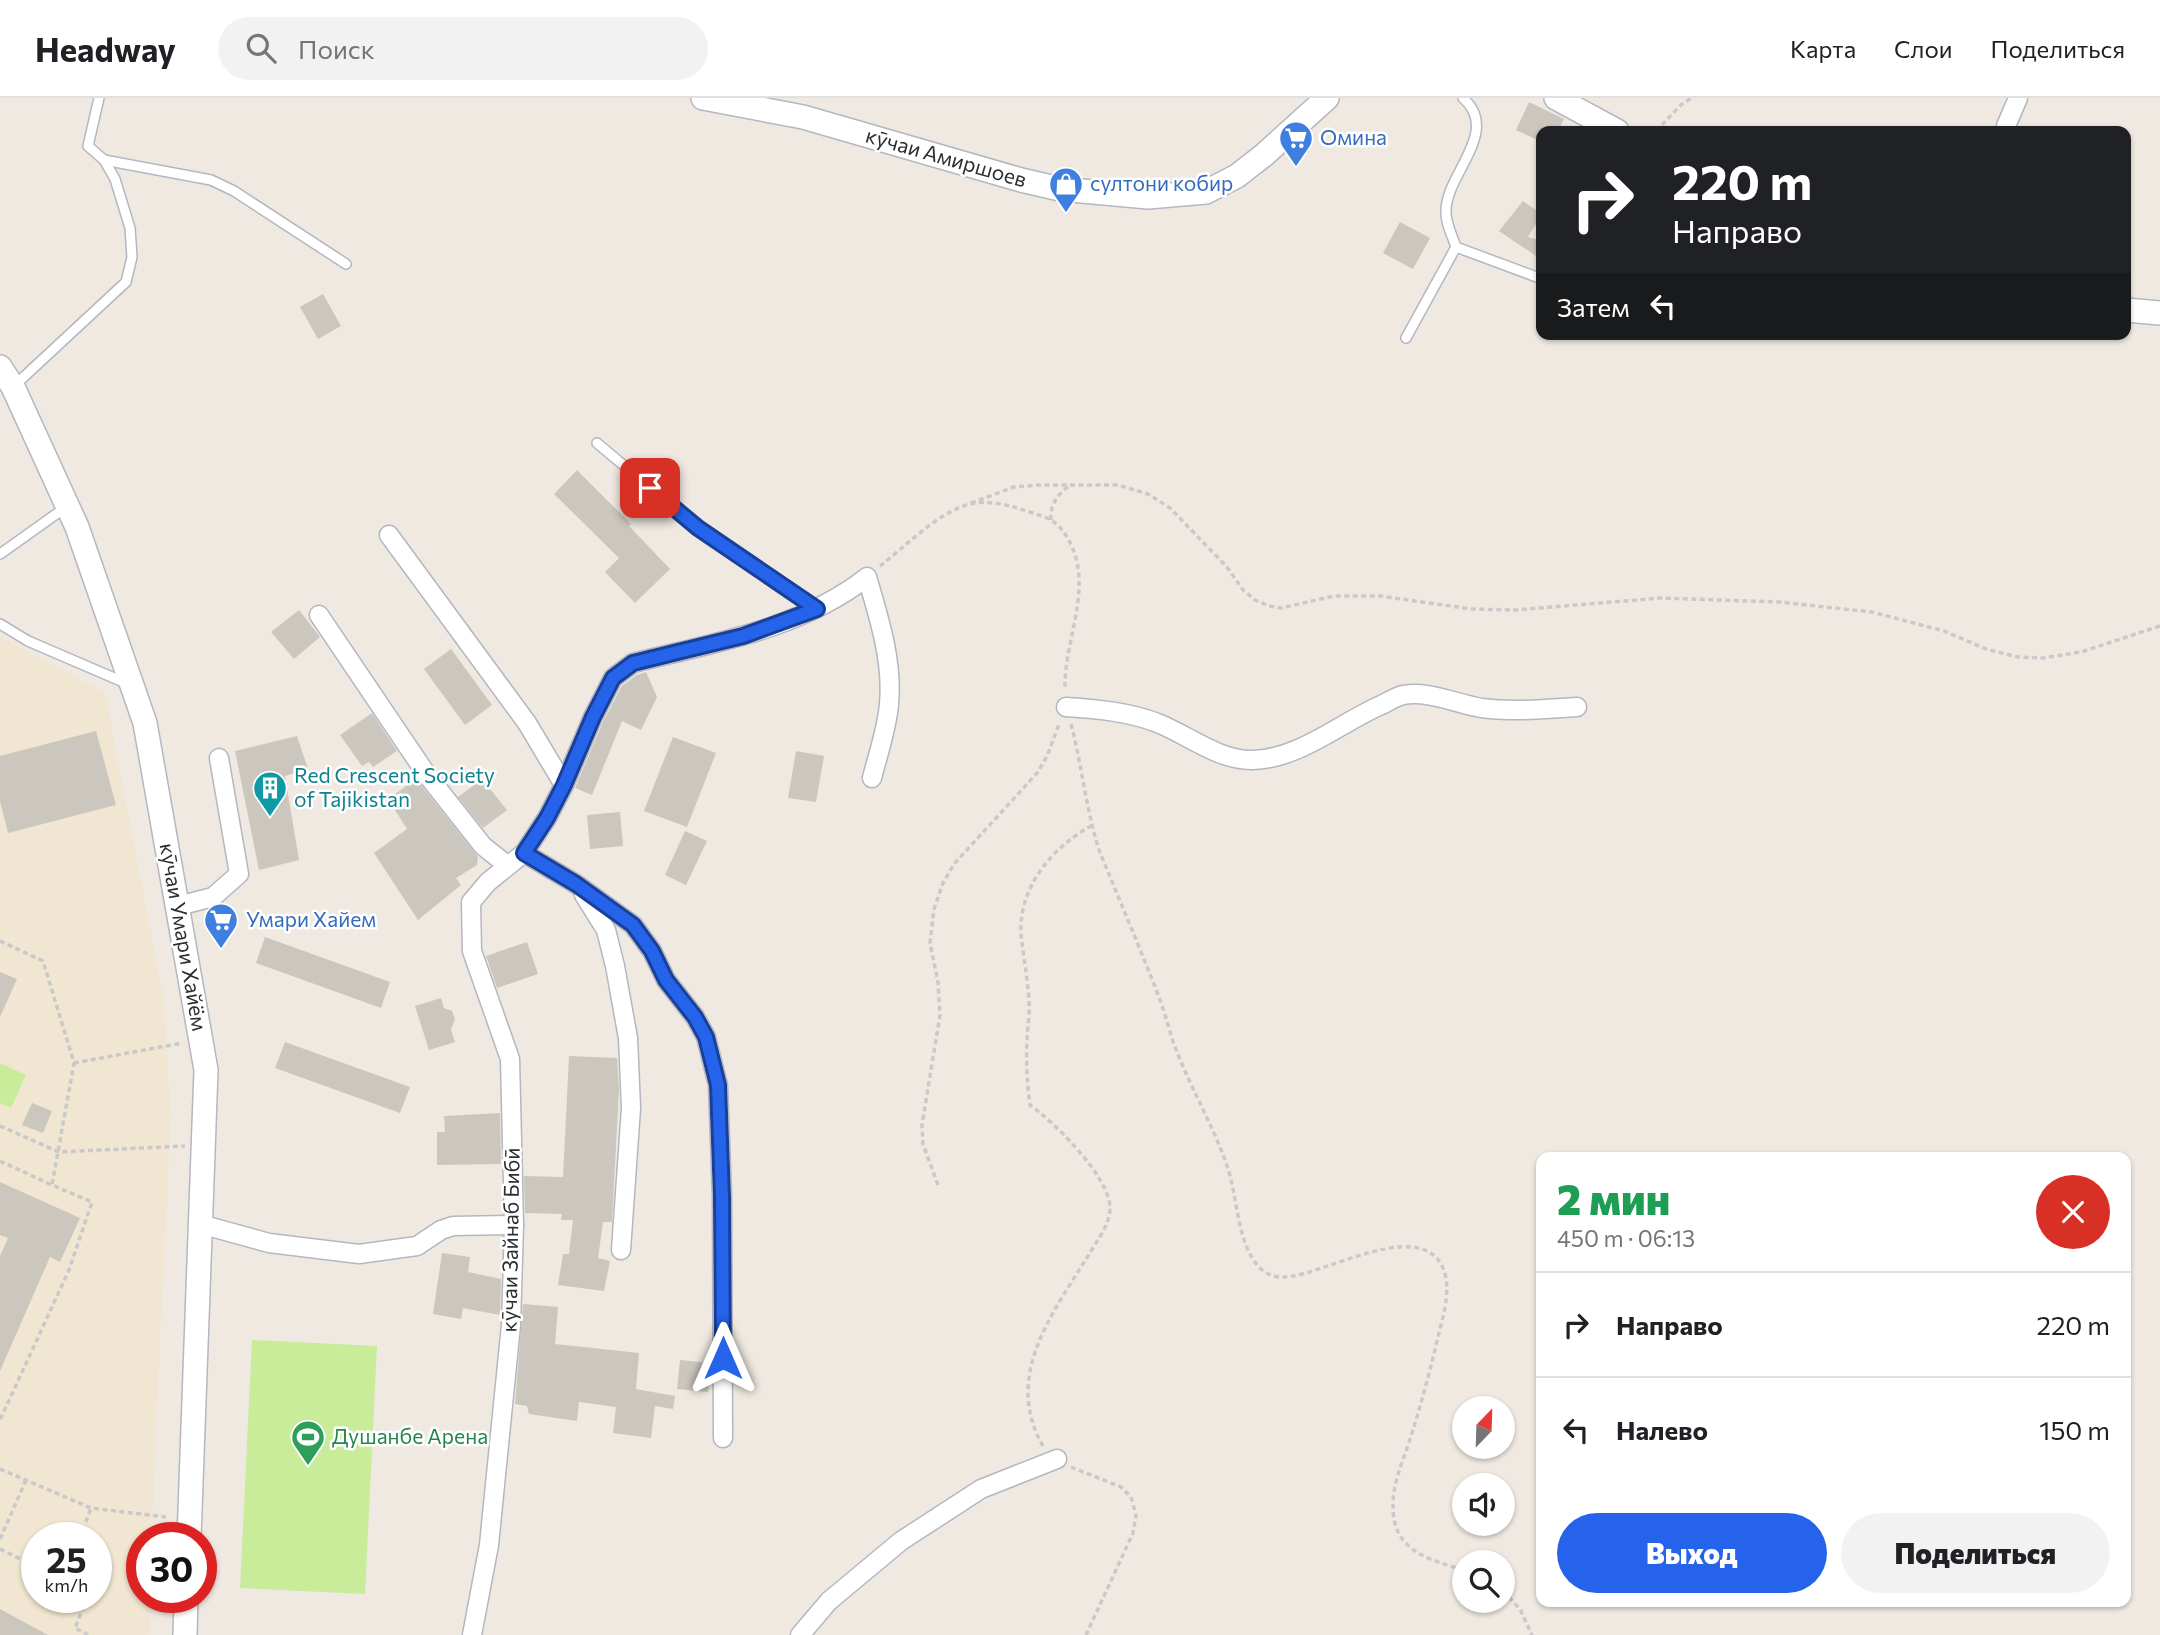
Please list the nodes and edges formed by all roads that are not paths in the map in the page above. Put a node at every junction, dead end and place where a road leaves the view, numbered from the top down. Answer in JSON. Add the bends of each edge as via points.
{"nodes":[{"id":1,"x":99,"y":98,"type":"edge"},
{"id":2,"x":704,"y":98,"type":"edge"},
{"id":3,"x":1327,"y":98,"type":"edge"},
{"id":4,"x":1463,"y":98,"type":"edge"},
{"id":5,"x":1556,"y":98,"type":"edge"},
{"id":6,"x":2018,"y":98,"type":"edge"},
{"id":7,"x":1608,"y":126,"type":"edge"},
{"id":8,"x":2006,"y":126,"type":"edge"},
{"id":9,"x":104,"y":160,"type":"junction"},
{"id":10,"x":1456,"y":247,"type":"junction"},
{"id":11,"x":346,"y":264,"type":"dead end"},
{"id":12,"x":1536,"y":277,"type":"edge"},
{"id":13,"x":1406,"y":338,"type":"dead end"},
{"id":14,"x":0,"y":367,"type":"edge"},
{"id":15,"x":13,"y":387,"type":"junction"},
{"id":16,"x":597,"y":443,"type":"dead end"},
{"id":17,"x":67,"y":506,"type":"junction"},
{"id":18,"x":389,"y":535,"type":"dead end"},
{"id":19,"x":0,"y":554,"type":"edge"},
{"id":20,"x":817,"y":609,"type":"junction"},
{"id":21,"x":319,"y":615,"type":"dead end"},
{"id":22,"x":0,"y":624,"type":"edge"},
{"id":23,"x":132,"y":686,"type":"junction"},
{"id":24,"x":1066,"y":707,"type":"road end"},
{"id":25,"x":1577,"y":707,"type":"dead end"},
{"id":26,"x":219,"y":758,"type":"dead end"},
{"id":27,"x":872,"y":778,"type":"dead end"},
{"id":28,"x":564,"y":785,"type":"junction"},
{"id":29,"x":524,"y":853,"type":"junction"},
{"id":30,"x":507,"y":865,"type":"junction"},
{"id":31,"x":576,"y":884,"type":"junction"},
{"id":32,"x":178,"y":906,"type":"junction"},
{"id":33,"x":200,"y":1224,"type":"junction"},
{"id":34,"x":514,"y":1225,"type":"junction"},
{"id":35,"x":621,"y":1250,"type":"dead end"},
{"id":36,"x":723,"y":1438,"type":"dead end"},
{"id":37,"x":1057,"y":1460,"type":"road end"},
{"id":38,"x":189,"y":1522,"type":"edge"},
{"id":39,"x":186,"y":1613,"type":"edge"},
{"id":40,"x":185,"y":1635,"type":"edge"},
{"id":41,"x":472,"y":1635,"type":"edge"},
{"id":42,"x":800,"y":1635,"type":"edge"}],
"edges":[{"from":1,"to":9,"type":"lane","via":[[88,146]]},
{"from":2,"to":3,"type":"street","name":"кӯчаи Амиршоев","via":[[803,117],[1060,189],[1148,197],[1206,192],[1237,176]]},
{"from":4,"to":10,"type":"lane","via":[[1477,120],[1476,134],[1445,211]]},
{"from":5,"to":7,"type":"street"},
{"from":6,"to":8,"type":"street"},
{"from":9,"to":11,"type":"lane","via":[[211,180]]},
{"from":9,"to":15,"type":"lane","via":[[130,228],[132,257],[126,282]]},
{"from":10,"to":12,"type":"lane"},
{"from":10,"to":13,"type":"lane"},
{"from":14,"to":15,"type":"street","name":"кӯчаи Умари Хайём"},
{"from":15,"to":17,"type":"street","name":"кӯчаи Умари Хайём"},
{"from":16,"to":20,"type":"lane","via":[[698,528]]},
{"from":17,"to":19,"type":"lane"},
{"from":17,"to":23,"type":"street","name":"кӯчаи Умари Хайём"},
{"from":18,"to":28,"type":"street","via":[[527,723]]},
{"from":20,"to":27,"type":"street","via":[[867,577],[884,633],[890,685]]},
{"from":20,"to":28,"type":"street","via":[[743,636],[633,663],[621,670],[593,717]]},
{"from":21,"to":30,"type":"street","via":[[427,775],[483,846]]},
{"from":22,"to":23,"type":"lane"},
{"from":23,"to":32,"type":"street","name":"кӯчаи Умари Хайём","via":[[145,723]]},
{"from":24,"to":25,"type":"street","via":[[1122,713],[1158,723],[1222,754],[1255,760],[1304,745],[1403,695],[1482,708]]},
{"from":26,"to":32,"type":"street","via":[[239,874],[213,897]]},
{"from":28,"to":29,"type":"street"},
{"from":29,"to":30,"type":"street","name":"кӯчаи Зайнаб Бибӣ"},
{"from":29,"to":31,"type":"street"},
{"from":30,"to":34,"type":"street","name":"кӯчаи Зайнаб Бибӣ","via":[[471,902],[472,951],[510,1059]]},
{"from":31,"to":35,"type":"street","via":[[606,930],[628,1038],[631,1108]]},
{"from":31,"to":36,"type":"street","via":[[633,925],[695,1017],[713,1058],[722,1197]]},
{"from":32,"to":33,"type":"street","name":"кӯчаи Умари Хайём","via":[[206,1070]]},
{"from":33,"to":34,"type":"street","via":[[269,1243],[359,1254],[417,1246],[453,1226]]},
{"from":33,"to":38,"type":"street","name":"кӯчаи Умари Хайём"},
{"from":34,"to":41,"type":"street","name":"кӯчаи Зайнаб Бибӣ","via":[[511,1325],[489,1545]]},
{"from":37,"to":42,"type":"street","via":[[981,1489],[901,1541],[829,1601]]},
{"from":39,"to":40,"type":"street"}]}
